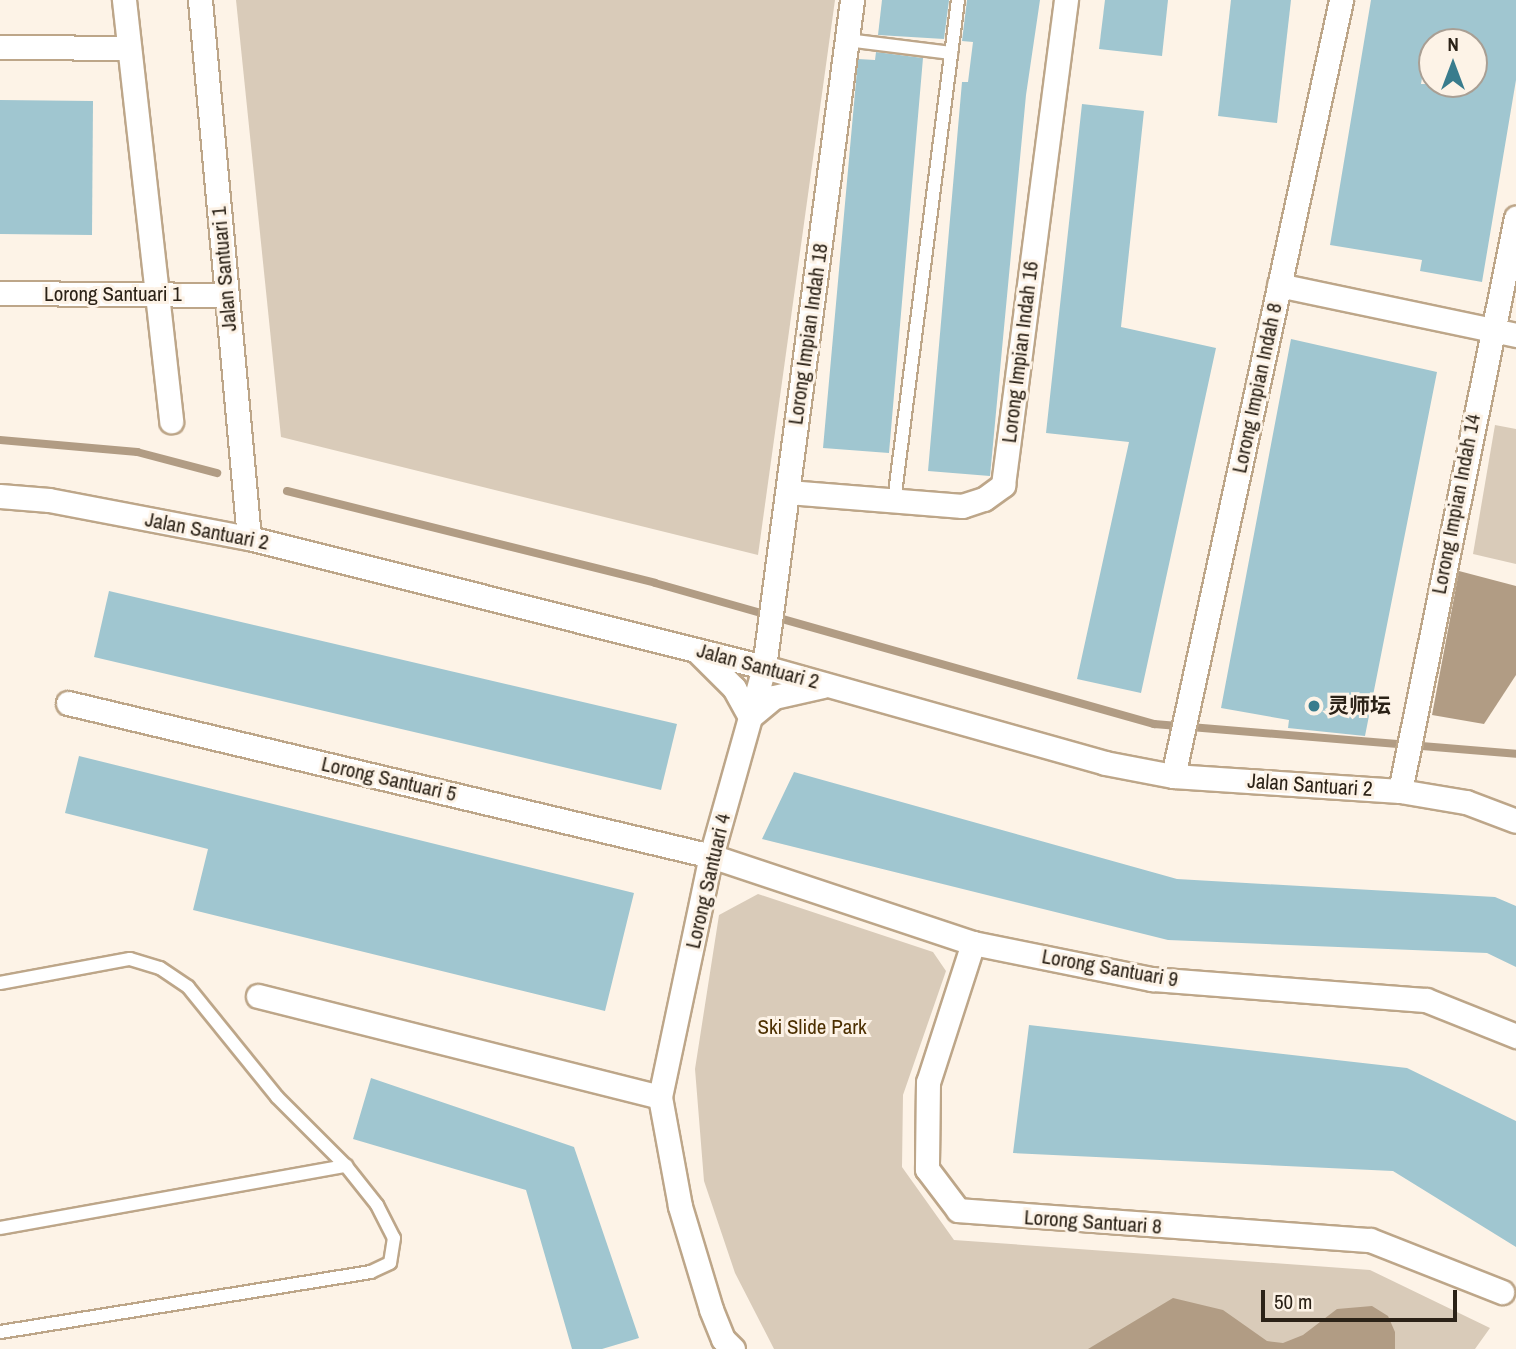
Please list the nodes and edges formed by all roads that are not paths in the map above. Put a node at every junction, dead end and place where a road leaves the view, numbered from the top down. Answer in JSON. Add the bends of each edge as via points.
{"nodes":[{"id":1,"x":124,"y":0,"type":"edge"},
{"id":2,"x":200,"y":0,"type":"edge"},
{"id":3,"x":852,"y":0,"type":"edge"},
{"id":4,"x":958,"y":0,"type":"edge"},
{"id":5,"x":1066,"y":0,"type":"edge"},
{"id":6,"x":1341,"y":0,"type":"edge"},
{"id":7,"x":847,"y":40,"type":"junction"},
{"id":8,"x":0,"y":47,"type":"edge"},
{"id":9,"x":129,"y":48,"type":"junction"},
{"id":10,"x":951,"y":53,"type":"junction"},
{"id":11,"x":1516,"y":218,"type":"edge"},
{"id":12,"x":1279,"y":285,"type":"junction"},
{"id":13,"x":0,"y":293,"type":"edge"},
{"id":14,"x":157,"y":293,"type":"junction"},
{"id":15,"x":227,"y":295,"type":"junction"},
{"id":16,"x":1491,"y":330,"type":"junction"},
{"id":17,"x":1516,"y":335,"type":"edge"},
{"id":18,"x":171,"y":421,"type":"dead end"},
{"id":19,"x":788,"y":492,"type":"junction"},
{"id":20,"x":0,"y":496,"type":"edge"},
{"id":21,"x":894,"y":501,"type":"junction"},
{"id":22,"x":249,"y":537,"type":"junction"},
{"id":23,"x":696,"y":650,"type":"junction"},
{"id":24,"x":764,"y":667,"type":"junction"},
{"id":25,"x":828,"y":685,"type":"junction"},
{"id":26,"x":68,"y":702,"type":"dead end"},
{"id":27,"x":750,"y":717,"type":"junction"},
{"id":28,"x":1176,"y":766,"type":"junction"},
{"id":29,"x":1402,"y":780,"type":"junction"},
{"id":30,"x":1516,"y":821,"type":"edge"},
{"id":31,"x":711,"y":856,"type":"junction"},
{"id":32,"x":973,"y":943,"type":"junction"},
{"id":33,"x":0,"y":983,"type":"edge"},
{"id":34,"x":258,"y":996,"type":"dead end"},
{"id":35,"x":1516,"y":1035,"type":"edge"},
{"id":36,"x":660,"y":1097,"type":"junction"},
{"id":37,"x":346,"y":1166,"type":"junction"},
{"id":38,"x":0,"y":1228,"type":"edge"},
{"id":39,"x":1502,"y":1292,"type":"dead end"},
{"id":40,"x":0,"y":1332,"type":"edge"},
{"id":41,"x":724,"y":1346,"type":"edge"}],
"edges":[{"from":1,"to":9,"type":"street"},
{"from":2,"to":15,"type":"street","name":"Jalan Santuari 1"},
{"from":3,"to":7,"type":"street","name":"Lorong Impian Indah 18"},
{"from":4,"to":10,"type":"lane"},
{"from":5,"to":21,"type":"street","name":"Lorong Impian Indah 16","via":[[1003,485],[984,499],[962,506]]},
{"from":6,"to":12,"type":"street","name":"Lorong Impian Indah 8"},
{"from":7,"to":10,"type":"lane"},
{"from":7,"to":19,"type":"street","name":"Lorong Impian Indah 18"},
{"from":8,"to":9,"type":"street"},
{"from":9,"to":14,"type":"street"},
{"from":10,"to":21,"type":"lane"},
{"from":11,"to":16,"type":"street","name":"Lorong Impian Indah 14"},
{"from":12,"to":16,"type":"street"},
{"from":12,"to":28,"type":"street","name":"Lorong Impian Indah 8"},
{"from":13,"to":14,"type":"street","name":"Lorong Santuari 1"},
{"from":14,"to":15,"type":"street","name":"Lorong Santuari 1"},
{"from":14,"to":18,"type":"street"},
{"from":15,"to":22,"type":"street","name":"Jalan Santuari 1"},
{"from":16,"to":17,"type":"street"},
{"from":16,"to":29,"type":"street","name":"Lorong Impian Indah 14"},
{"from":19,"to":21,"type":"street","name":"Lorong Impian Indah 16"},
{"from":19,"to":24,"type":"street","name":"Lorong Impian Indah 18"},
{"from":20,"to":22,"type":"street","name":"Jalan Santuari 2","via":[[49,500]]},
{"from":22,"to":23,"type":"street","name":"Jalan Santuari 2"},
{"from":23,"to":24,"type":"street","name":"Jalan Santuari 2"},
{"from":23,"to":27,"type":"street","via":[[734,688]]},
{"from":24,"to":25,"type":"street","name":"Jalan Santuari 2"},
{"from":24,"to":27,"type":"street","name":"Lorong Santuari 4"},
{"from":25,"to":27,"type":"street","via":[[774,697]]},
{"from":25,"to":28,"type":"street","name":"Jalan Santuari 2","via":[[999,735]]},
{"from":26,"to":31,"type":"street","name":"Lorong Santuari 5"},
{"from":27,"to":31,"type":"street","name":"Lorong Santuari 4"},
{"from":28,"to":29,"type":"street","name":"Jalan Santuari 2"},
{"from":29,"to":30,"type":"street","name":"Jalan Santuari 2"},
{"from":31,"to":32,"type":"street","name":"Lorong Santuari 9"},
{"from":31,"to":36,"type":"street","name":"Lorong Santuari 4"},
{"from":32,"to":35,"type":"street","name":"Lorong Santuari 9","via":[[1152,979],[1426,1000]]},
{"from":32,"to":39,"type":"street","name":"Lorong Santuari 8","via":[[928,1082],[928,1169],[958,1210],[1370,1240]]},
{"from":33,"to":37,"type":"lane","via":[[130,959],[160,968],[188,987],[277,1097]]},
{"from":34,"to":36,"type":"street"},
{"from":36,"to":41,"type":"street","name":"Lorong Santuari 4","via":[[680,1206]]},
{"from":37,"to":38,"type":"lane"},
{"from":37,"to":40,"type":"lane","via":[[377,1205],[394,1238],[390,1263],[371,1272]]}]}
